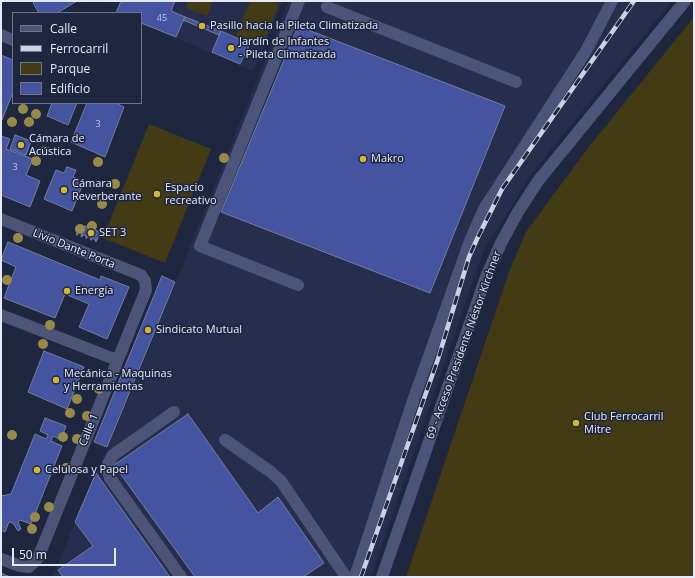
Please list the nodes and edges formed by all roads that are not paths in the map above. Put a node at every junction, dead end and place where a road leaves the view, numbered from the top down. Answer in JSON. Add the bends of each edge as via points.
{"nodes":[{"id":1,"x":299,"y":1,"type":"edge"},
{"id":2,"x":612,"y":1,"type":"edge"},
{"id":3,"x":685,"y":1,"type":"edge"},
{"id":4,"x":328,"y":6,"type":"dead end"},
{"id":5,"x":1,"y":35,"type":"edge"},
{"id":6,"x":12,"y":40,"type":"edge"},
{"id":7,"x":516,"y":82,"type":"dead end"},
{"id":8,"x":1,"y":219,"type":"edge"},
{"id":9,"x":145,"y":280,"type":"joint"},
{"id":10,"x":298,"y":285,"type":"dead end"},
{"id":11,"x":1,"y":315,"type":"edge"},
{"id":12,"x":117,"y":360,"type":"junction"},
{"id":13,"x":174,"y":412,"type":"dead end"},
{"id":14,"x":225,"y":440,"type":"dead end"},
{"id":15,"x":1,"y":559,"type":"edge"},
{"id":16,"x":25,"y":570,"type":"edge"},
{"id":17,"x":181,"y":577,"type":"edge"},
{"id":18,"x":346,"y":577,"type":"edge"},
{"id":19,"x":355,"y":577,"type":"edge"},
{"id":20,"x":382,"y":577,"type":"edge"}],
"edges":[{"from":1,"to":10,"type":"street","via":[[200,246]]},
{"from":2,"to":19,"type":"street","via":[[586,51],[484,208],[414,398]]},
{"from":3,"to":20,"type":"street","name":"69 - Acceso Presidente Néstor Kirchner","via":[[538,181],[501,243],[486,277]]},
{"from":4,"to":7,"type":"street"},
{"from":5,"to":6,"type":"street"},
{"from":8,"to":9,"type":"street","name":"Livio Dante Porta","via":[[141,275]]},
{"from":9,"to":12,"type":"street","name":"Calle 1","via":[[146,290]]},
{"from":11,"to":12,"type":"street"},
{"from":12,"to":16,"type":"street","name":"Calle 1","via":[[38,558]]},
{"from":13,"to":17,"type":"street","via":[[113,455],[108,464],[108,471],[110,478]]},
{"from":14,"to":18,"type":"street","via":[[281,481]]},
{"from":15,"to":16,"type":"street"}]}
